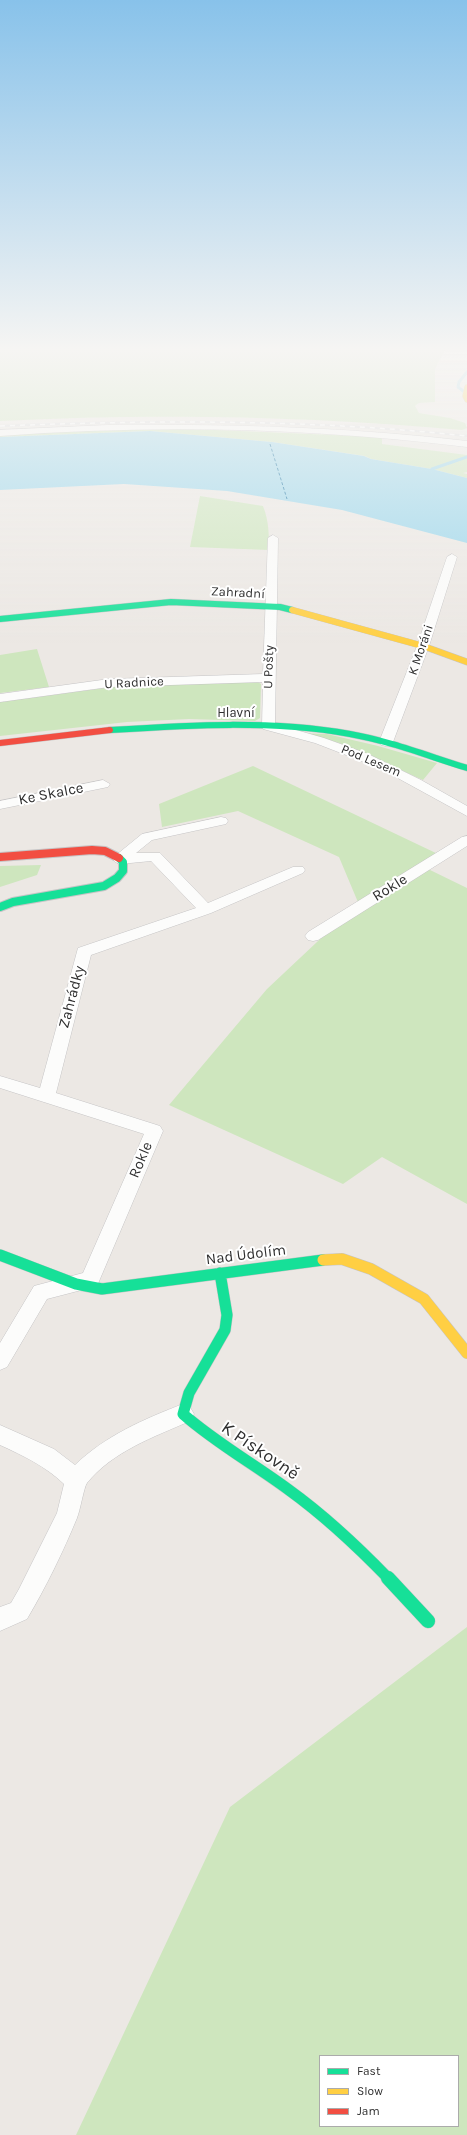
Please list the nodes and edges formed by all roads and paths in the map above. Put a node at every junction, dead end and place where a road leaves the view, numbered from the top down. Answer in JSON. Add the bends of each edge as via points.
{"nodes":[{"id":1,"x":273,"y":538,"type":"dead end"},
{"id":2,"x":452,"y":557,"type":"dead end"},
{"id":3,"x":271,"y":607,"type":"junction"},
{"id":4,"x":0,"y":619,"type":"edge"},
{"id":5,"x":423,"y":646,"type":"junction"},
{"id":6,"x":467,"y":662,"type":"edge"},
{"id":7,"x":269,"y":678,"type":"junction"},
{"id":8,"x":0,"y":698,"type":"edge"},
{"id":9,"x":268,"y":726,"type":"junction"},
{"id":10,"x":0,"y":742,"type":"edge"},
{"id":11,"x":386,"y":742,"type":"junction"},
{"id":12,"x":467,"y":768,"type":"edge"},
{"id":13,"x":103,"y":784,"type":"dead end"},
{"id":14,"x":0,"y":805,"type":"edge"},
{"id":15,"x":467,"y":812,"type":"edge"},
{"id":16,"x":221,"y":821,"type":"dead end"},
{"id":17,"x":467,"y":840,"type":"edge"},
{"id":18,"x":0,"y":857,"type":"edge"},
{"id":19,"x":120,"y":859,"type":"junction"},
{"id":20,"x":298,"y":870,"type":"dead end"},
{"id":21,"x":0,"y":907,"type":"edge"},
{"id":22,"x":206,"y":910,"type":"junction"},
{"id":23,"x":313,"y":936,"type":"dead end"},
{"id":24,"x":0,"y":1082,"type":"edge"},
{"id":25,"x":46,"y":1097,"type":"junction"},
{"id":26,"x":0,"y":1254,"type":"edge"},
{"id":27,"x":220,"y":1272,"type":"junction"},
{"id":28,"x":76,"y":1284,"type":"junction"},
{"id":29,"x":467,"y":1353,"type":"edge"},
{"id":30,"x":0,"y":1360,"type":"edge"},
{"id":31,"x":183,"y":1414,"type":"junction"},
{"id":32,"x":0,"y":1435,"type":"edge"},
{"id":33,"x":75,"y":1480,"type":"junction"},
{"id":34,"x":0,"y":1618,"type":"edge"},
{"id":35,"x":428,"y":1621,"type":"dead end"}],
"edges":[{"from":1,"to":3,"type":"street","name":"U Pošty"},
{"from":2,"to":5,"type":"street","name":"K Moráni"},
{"from":3,"to":4,"type":"street","name":"Zahradní","via":[[171,602]]},
{"from":3,"to":5,"type":"street","name":"Zahradní","via":[[291,610]]},
{"from":3,"to":7,"type":"street","name":"U Pošty"},
{"from":5,"to":6,"type":"street","name":"Zahradní"},
{"from":5,"to":11,"type":"street","name":"K Moráni"},
{"from":7,"to":8,"type":"street","name":"U Radnice","via":[[109,683]]},
{"from":7,"to":9,"type":"street","name":"U Pošty"},
{"from":9,"to":10,"type":"street","name":"Hlavní","via":[[122,728]]},
{"from":9,"to":11,"type":"street","name":"Hlavní","via":[[350,734]]},
{"from":9,"to":15,"type":"street","name":"Pod Lesem","via":[[326,742],[385,766]]},
{"from":11,"to":12,"type":"street","name":"Hlavní"},
{"from":13,"to":14,"type":"street","name":"Ke Skalce"},
{"from":16,"to":19,"type":"street","via":[[147,837]]},
{"from":17,"to":23,"type":"street","name":"Rokle"},
{"from":18,"to":19,"type":"street","via":[[88,850],[113,854]]},
{"from":19,"to":21,"type":"street","via":[[124,864],[124,870],[119,878],[109,885],[13,902]]},
{"from":19,"to":22,"type":"street","via":[[155,856]]},
{"from":20,"to":22,"type":"street","name":"Zahrádky"},
{"from":22,"to":25,"type":"street","name":"Zahrádky","via":[[84,952]]},
{"from":24,"to":25,"type":"street"},
{"from":25,"to":28,"type":"street","name":"Rokle","via":[[154,1131],[90,1280]]},
{"from":26,"to":28,"type":"street","name":"Nad Údolím"},
{"from":27,"to":28,"type":"street","name":"Nad Údolím","via":[[102,1289]]},
{"from":27,"to":29,"type":"street","name":"Nad Údolím","via":[[342,1259],[371,1269],[424,1299]]},
{"from":27,"to":31,"type":"street","via":[[227,1315],[225,1330],[189,1393]]},
{"from":28,"to":30,"type":"street","via":[[41,1292]]},
{"from":31,"to":33,"type":"street","via":[[118,1443],[96,1458]]},
{"from":31,"to":35,"type":"street","name":"K Pískovně","via":[[195,1427],[304,1500],[340,1532]]},
{"from":32,"to":33,"type":"street","via":[[46,1456]]},
{"from":33,"to":34,"type":"street","via":[[67,1516],[27,1597],[19,1611]]}]}
